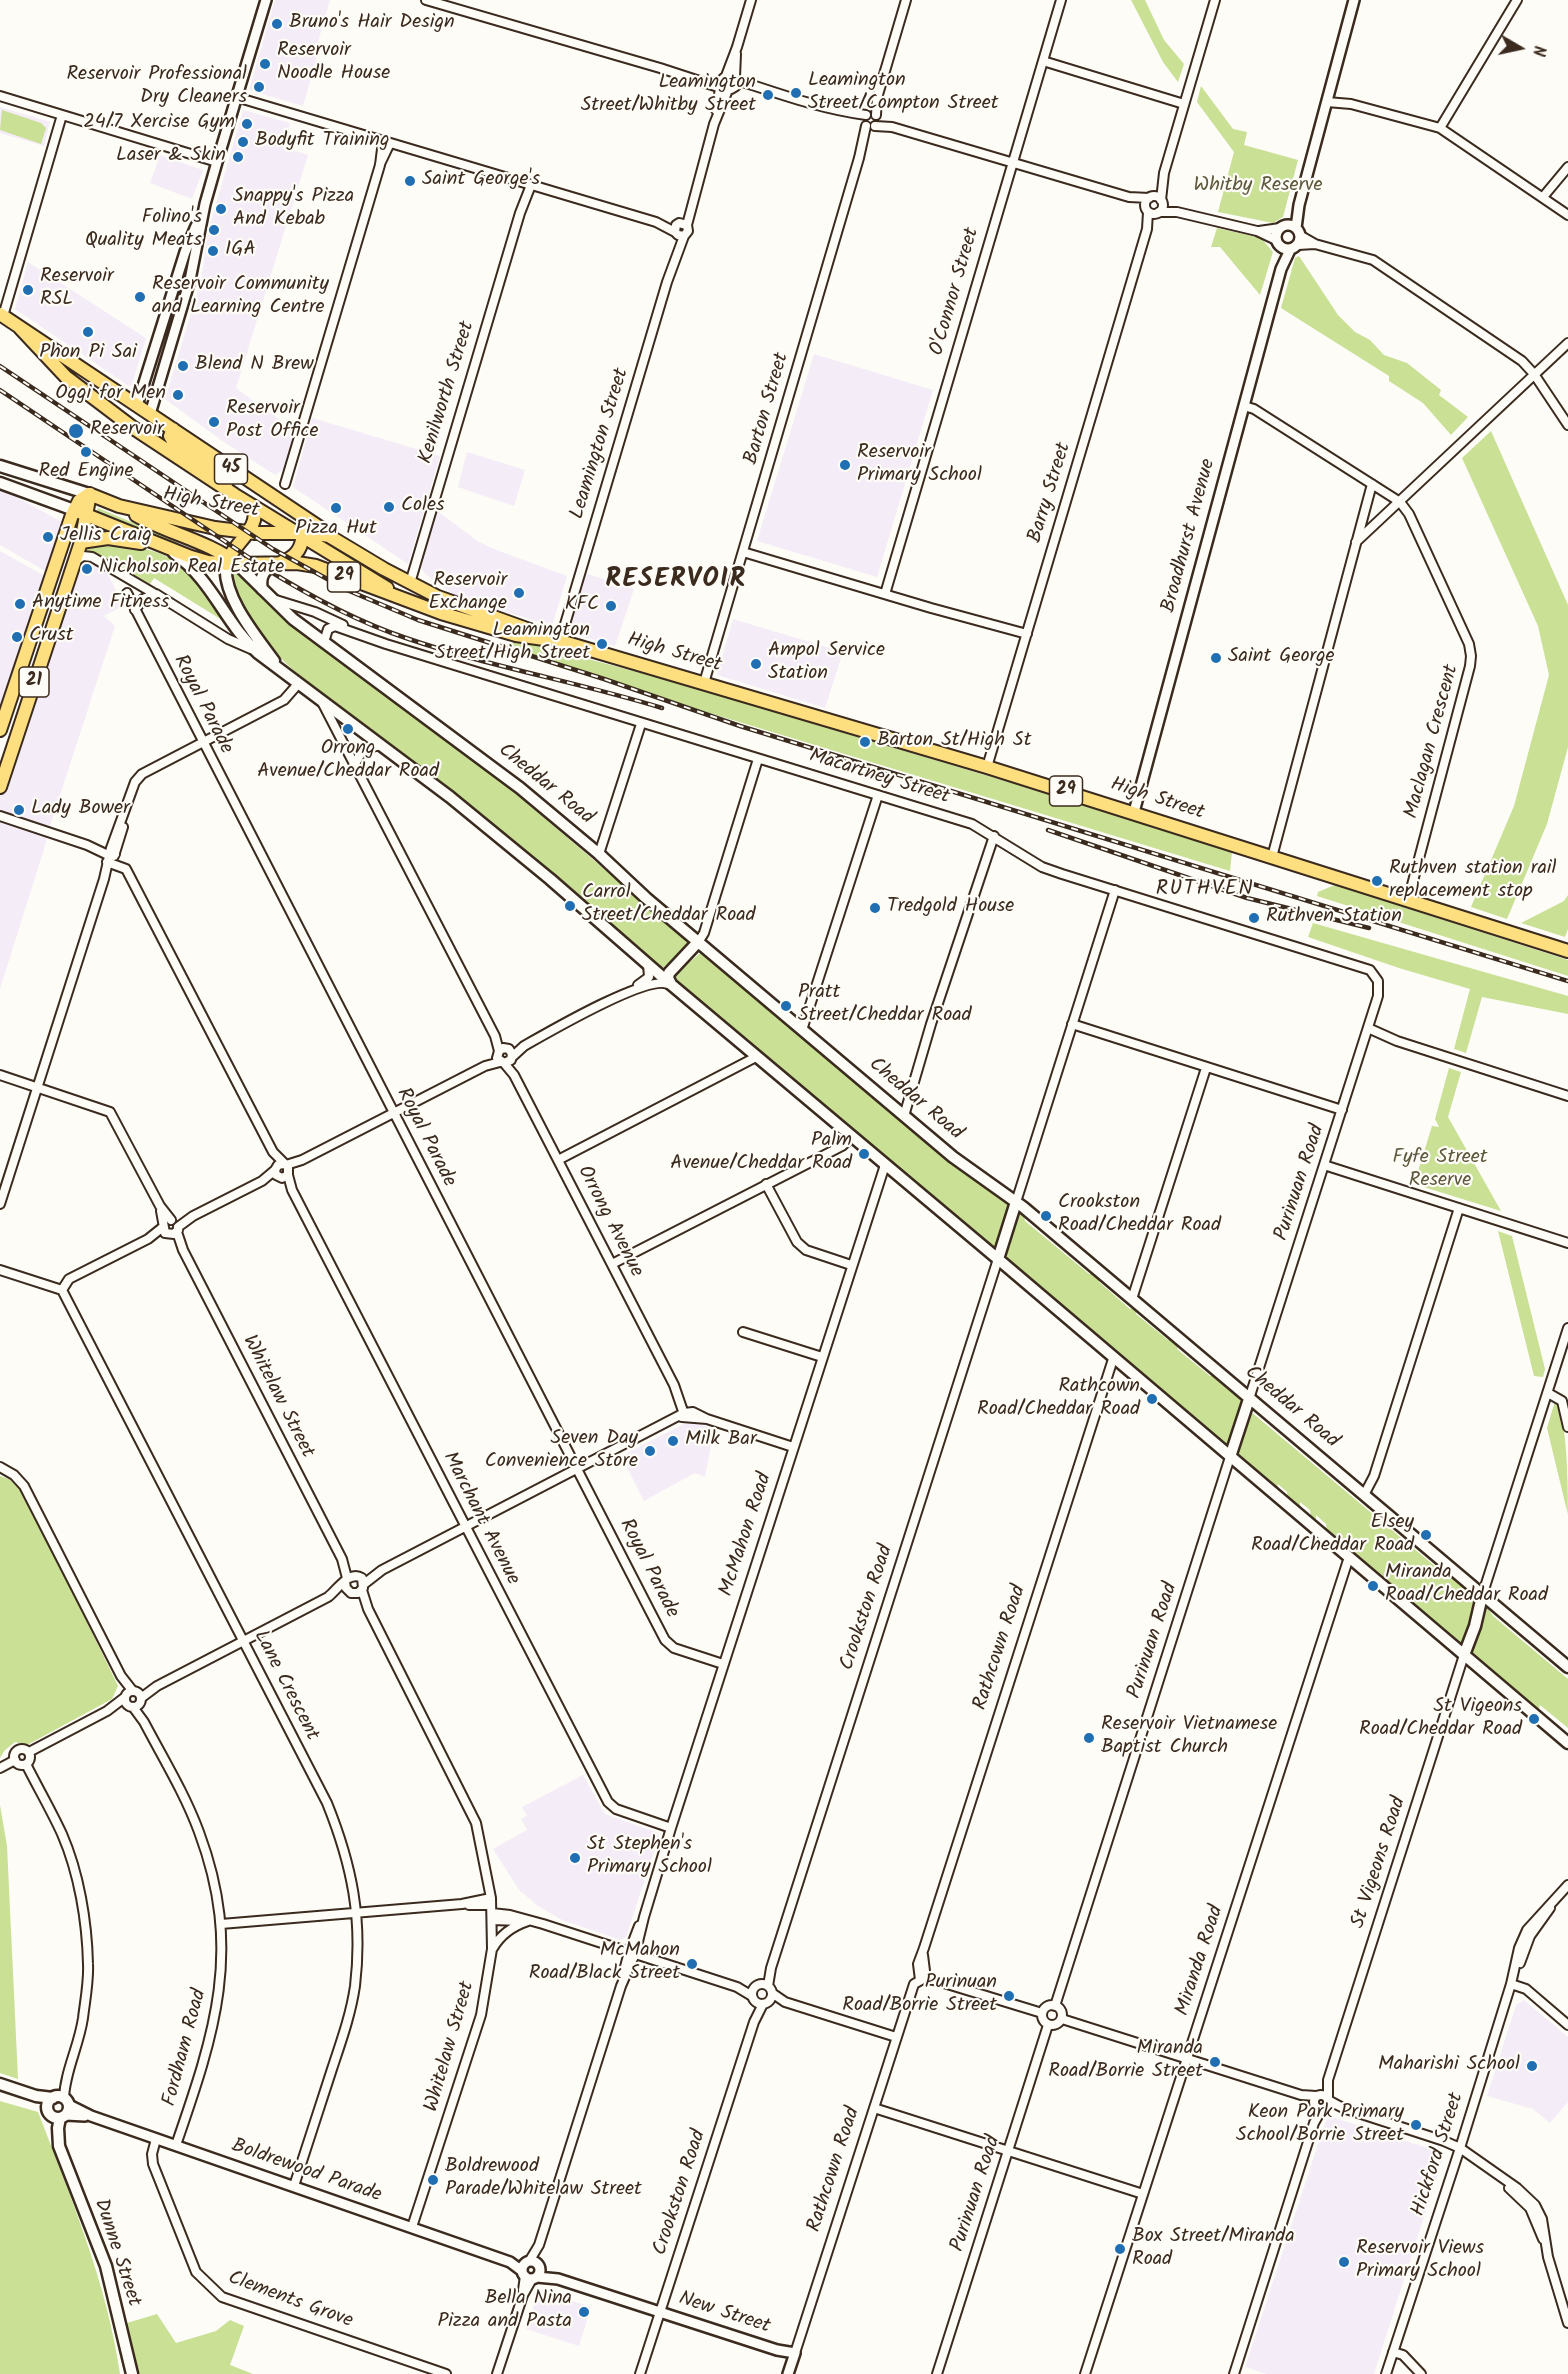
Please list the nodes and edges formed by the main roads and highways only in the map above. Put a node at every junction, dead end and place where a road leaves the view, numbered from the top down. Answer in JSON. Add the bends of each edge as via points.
{"nodes":[{"id":1,"x":1,"y":315,"type":"edge"},
{"id":2,"x":20,"y":328,"type":"junction"},
{"id":3,"x":61,"y":355,"type":"junction"},
{"id":4,"x":56,"y":368,"type":"junction"},
{"id":5,"x":137,"y":405,"type":"junction"},
{"id":6,"x":150,"y":414,"type":"junction"},
{"id":7,"x":173,"y":429,"type":"junction"},
{"id":8,"x":136,"y":431,"type":"junction"},
{"id":9,"x":0,"y":466,"type":"edge"},
{"id":10,"x":0,"y":483,"type":"edge"},
{"id":11,"x":89,"y":494,"type":"junction"},
{"id":12,"x":235,"y":495,"type":"junction"},
{"id":13,"x":119,"y":506,"type":"junction"},
{"id":14,"x":252,"y":506,"type":"junction"},
{"id":15,"x":289,"y":508,"type":"junction"},
{"id":16,"x":74,"y":510,"type":"junction"},
{"id":17,"x":87,"y":515,"type":"junction"},
{"id":18,"x":248,"y":532,"type":"junction"},
{"id":19,"x":301,"y":534,"type":"junction"},
{"id":20,"x":81,"y":542,"type":"junction"},
{"id":21,"x":344,"y":543,"type":"junction"},
{"id":22,"x":164,"y":547,"type":"junction"},
{"id":23,"x":231,"y":562,"type":"junction"},
{"id":24,"x":277,"y":563,"type":"junction"},
{"id":25,"x":262,"y":589,"type":"junction"},
{"id":26,"x":409,"y":601,"type":"junction"},
{"id":27,"x":40,"y":612,"type":"junction"},
{"id":28,"x":55,"y":617,"type":"junction"},
{"id":29,"x":560,"y":641,"type":"junction"},
{"id":30,"x":279,"y":668,"type":"junction"},
{"id":31,"x":0,"y":730,"type":"edge"},
{"id":32,"x":0,"y":787,"type":"edge"},
{"id":33,"x":699,"y":941,"type":"junction"},
{"id":34,"x":1568,"y":951,"type":"edge"},
{"id":35,"x":671,"y":985,"type":"junction"},
{"id":36,"x":1016,"y":1202,"type":"junction"},
{"id":37,"x":998,"y":1259,"type":"junction"},
{"id":38,"x":1250,"y":1399,"type":"junction"},
{"id":39,"x":1230,"y":1457,"type":"junction"},
{"id":40,"x":1482,"y":1596,"type":"junction"},
{"id":41,"x":1464,"y":1655,"type":"junction"},
{"id":42,"x":1568,"y":1667,"type":"edge"},
{"id":43,"x":1568,"y":1743,"type":"edge"},
{"id":44,"x":0,"y":2084,"type":"edge"},
{"id":45,"x":0,"y":2090,"type":"edge"},
{"id":46,"x":58,"y":2107,"type":"junction"},
{"id":47,"x":132,"y":2374,"type":"edge"}],
"edges":[{"from":1,"to":2,"type":"main road","number":"45"},
{"from":2,"to":3,"type":"main road","number":"45"},
{"from":2,"to":4,"type":"main road","number":"45"},
{"from":3,"to":4,"type":"main road"},
{"from":3,"to":5,"type":"main road","number":"45"},
{"from":4,"to":8,"type":"main road","number":"45"},
{"from":5,"to":6,"type":"main road","number":"45"},
{"from":5,"to":8,"type":"main road"},
{"from":6,"to":7,"type":"main road","number":"45"},
{"from":6,"to":8,"type":"main road"},
{"from":7,"to":12,"type":"main road","via":[[173,441],[212,468]]},
{"from":7,"to":15,"type":"main road","number":"45"},
{"from":8,"to":12,"type":"main road","number":"45"},
{"from":9,"to":11,"type":"main road","name":"High Street","number":"29"},
{"from":10,"to":16,"type":"main road","name":"High Street","number":"29"},
{"from":11,"to":13,"type":"main road","name":"High Street","number":"29"},
{"from":11,"to":16,"type":"main road","number":"21"},
{"from":11,"to":17,"type":"main road","number":"21"},
{"from":12,"to":14,"type":"main road","number":"45"},
{"from":13,"to":18,"type":"main road","name":"High Street","number":"29","via":[[185,523]]},
{"from":13,"to":23,"type":"main road","name":"High Street"},
{"from":14,"to":18,"type":"main road","via":[[255,513]]},
{"from":14,"to":19,"type":"main road","number":"45"},
{"from":15,"to":19,"type":"main road"},
{"from":15,"to":21,"type":"main road","number":"45"},
{"from":16,"to":17,"type":"main road","name":"High Street","number":"29"},
{"from":16,"to":27,"type":"main road","number":"21"},
{"from":17,"to":20,"type":"main road","number":"21"},
{"from":17,"to":22,"type":"main road","name":"High Street","number":"29"},
{"from":18,"to":19,"type":"main road","name":"High Street","number":"29"},
{"from":18,"to":23,"type":"main road"},
{"from":19,"to":21,"type":"main road","name":"High Street","number":"29","via":[[325,535]]},
{"from":19,"to":24,"type":"main road","via":[[296,554]]},
{"from":19,"to":26,"type":"main road","number":"45"},
{"from":20,"to":22,"type":"main road","via":[[111,539]]},
{"from":20,"to":28,"type":"main road","number":"21"},
{"from":21,"to":29,"type":"main road","name":"High Street","number":"29","via":[[410,583],[457,605]]},
{"from":22,"to":23,"type":"main road","name":"High Street","number":"29","via":[[201,560]]},
{"from":22,"to":30,"type":"main road","via":[[203,579],[244,638]]},
{"from":23,"to":24,"type":"main road","name":"High Street","number":"29"},
{"from":23,"to":25,"type":"main road","name":"Cheddar Road"},
{"from":23,"to":30,"type":"main road","via":[[226,580],[234,599]]},
{"from":24,"to":25,"type":"main road","via":[[264,573]]},
{"from":24,"to":26,"type":"main road","name":"High Street","number":"29","via":[[316,566]]},
{"from":25,"to":33,"type":"main road","name":"Cheddar Road","via":[[293,619],[463,744]]},
{"from":26,"to":29,"type":"main road","name":"High Street","number":"29","via":[[516,635]]},
{"from":27,"to":28,"type":"main road"},
{"from":27,"to":31,"type":"main road","number":"21"},
{"from":28,"to":32,"type":"main road","number":"21"},
{"from":29,"to":34,"type":"main road","name":"High Street","number":"29","via":[[1134,812]]},
{"from":30,"to":35,"type":"main road","via":[[450,797]]},
{"from":33,"to":35,"type":"main road","via":[[669,973]]},
{"from":33,"to":36,"type":"main road","name":"Cheddar Road","via":[[953,1157]]},
{"from":35,"to":37,"type":"main road"},
{"from":36,"to":37,"type":"main road"},
{"from":36,"to":38,"type":"main road","name":"Cheddar Road"},
{"from":37,"to":39,"type":"main road"},
{"from":38,"to":39,"type":"main road"},
{"from":38,"to":40,"type":"main road","name":"Cheddar Road"},
{"from":39,"to":41,"type":"main road"},
{"from":40,"to":41,"type":"main road"},
{"from":40,"to":42,"type":"main road","name":"Cheddar Road"},
{"from":41,"to":43,"type":"main road"},
{"from":44,"to":46,"type":"main road","name":"Boldrewood Parade"},
{"from":45,"to":46,"type":"main road","name":"Boldrewood Parade"},
{"from":46,"to":47,"type":"main road","name":"Dunne Street","via":[[59,2146],[106,2266]]}]}
